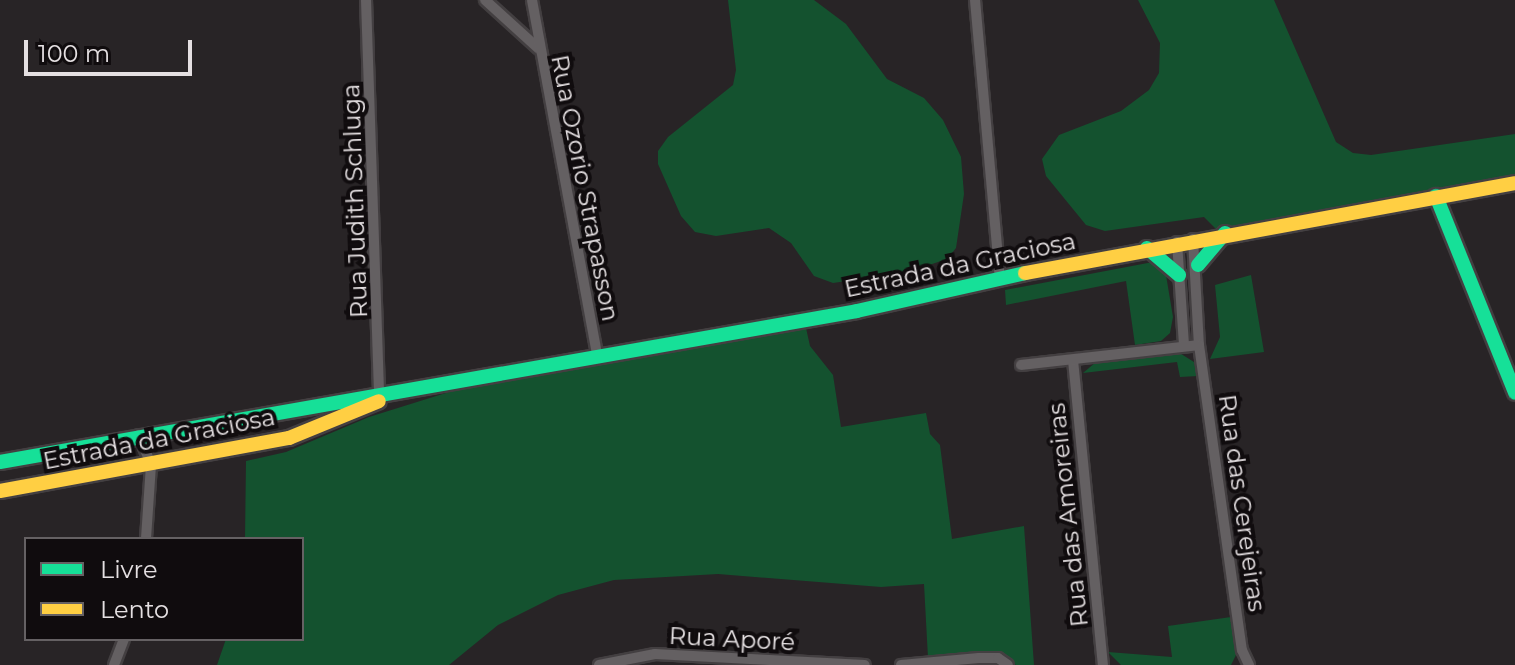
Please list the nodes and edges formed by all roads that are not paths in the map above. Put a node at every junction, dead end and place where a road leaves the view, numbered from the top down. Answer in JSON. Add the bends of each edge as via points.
{"nodes":[{"id":1,"x":366,"y":0,"type":"edge"},
{"id":2,"x":485,"y":0,"type":"edge"},
{"id":3,"x":532,"y":0,"type":"edge"},
{"id":4,"x":975,"y":0,"type":"edge"},
{"id":5,"x":539,"y":49,"type":"junction"},
{"id":6,"x":1515,"y":183,"type":"edge"},
{"id":7,"x":1436,"y":196,"type":"junction"},
{"id":8,"x":1225,"y":233,"type":"junction"},
{"id":9,"x":1193,"y":239,"type":"junction"},
{"id":10,"x":1177,"y":242,"type":"junction"},
{"id":11,"x":1147,"y":248,"type":"junction"},
{"id":12,"x":1198,"y":265,"type":"junction"},
{"id":13,"x":1179,"y":275,"type":"junction"},
{"id":14,"x":1000,"y":280,"type":"junction"},
{"id":15,"x":1199,"y":345,"type":"junction"},
{"id":16,"x":1184,"y":346,"type":"junction"},
{"id":17,"x":598,"y":358,"type":"junction"},
{"id":18,"x":1073,"y":360,"type":"junction"},
{"id":19,"x":1021,"y":365,"type":"dead end"},
{"id":20,"x":1515,"y":393,"type":"edge"},
{"id":21,"x":379,"y":398,"type":"junction"},
{"id":22,"x":139,"y":435,"type":"junction"},
{"id":23,"x":0,"y":462,"type":"edge"},
{"id":24,"x":151,"y":465,"type":"junction"},
{"id":25,"x":0,"y":491,"type":"edge"},
{"id":26,"x":146,"y":537,"type":"edge"},
{"id":27,"x":123,"y":641,"type":"edge"},
{"id":28,"x":758,"y":664,"type":"edge"},
{"id":29,"x":114,"y":665,"type":"edge"},
{"id":30,"x":599,"y":665,"type":"edge"},
{"id":31,"x":865,"y":665,"type":"edge"},
{"id":32,"x":901,"y":665,"type":"edge"},
{"id":33,"x":1008,"y":665,"type":"edge"},
{"id":34,"x":1103,"y":665,"type":"edge"},
{"id":35,"x":1249,"y":665,"type":"edge"}],
"edges":[{"from":1,"to":21,"type":"street","name":"Rua Judith Schluga"},
{"from":2,"to":5,"type":"street","name":"Rua Ozorio Strapasson"},
{"from":3,"to":5,"type":"street"},
{"from":4,"to":14,"type":"street"},
{"from":5,"to":17,"type":"street","name":"Rua Ozorio Strapasson"},
{"from":6,"to":7,"type":"main road","name":"Estrada da Graciosa"},
{"from":7,"to":8,"type":"main road","name":"Estrada da Graciosa"},
{"from":7,"to":20,"type":"main road"},
{"from":8,"to":9,"type":"main road","name":"Estrada da Graciosa"},
{"from":8,"to":12,"type":"main road"},
{"from":9,"to":10,"type":"main road","name":"Estrada da Graciosa"},
{"from":9,"to":12,"type":"street","name":"Rua das Cerejeiras"},
{"from":10,"to":11,"type":"main road","name":"Estrada da Graciosa"},
{"from":10,"to":13,"type":"street"},
{"from":11,"to":13,"type":"main road"},
{"from":11,"to":14,"type":"main road","name":"Estrada da Graciosa"},
{"from":12,"to":15,"type":"street","name":"Rua das Cerejeiras"},
{"from":13,"to":16,"type":"street"},
{"from":14,"to":17,"type":"main road","name":"Estrada da Graciosa"},
{"from":15,"to":16,"type":"street"},
{"from":15,"to":35,"type":"street","name":"Rua das Cerejeiras","via":[[1242,650]]},
{"from":16,"to":18,"type":"street"},
{"from":17,"to":21,"type":"main road","name":"Estrada da Graciosa"},
{"from":18,"to":19,"type":"street"},
{"from":18,"to":34,"type":"street","name":"Rua das Amoreiras"},
{"from":21,"to":22,"type":"main road","name":"Estrada da Graciosa"},
{"from":21,"to":24,"type":"main road","name":"Estrada da Graciosa","via":[[289,438]]},
{"from":22,"to":23,"type":"main road","name":"Estrada da Graciosa"},
{"from":22,"to":24,"type":"street"},
{"from":24,"to":25,"type":"main road","name":"Estrada da Graciosa"},
{"from":24,"to":26,"type":"street"},
{"from":27,"to":29,"type":"street"},
{"from":28,"to":30,"type":"street","name":"Rua Aporé","via":[[655,654]]},
{"from":28,"to":31,"type":"street","name":"Rua Aporé"},
{"from":32,"to":33,"type":"street","via":[[979,658],[998,658]]}]}
